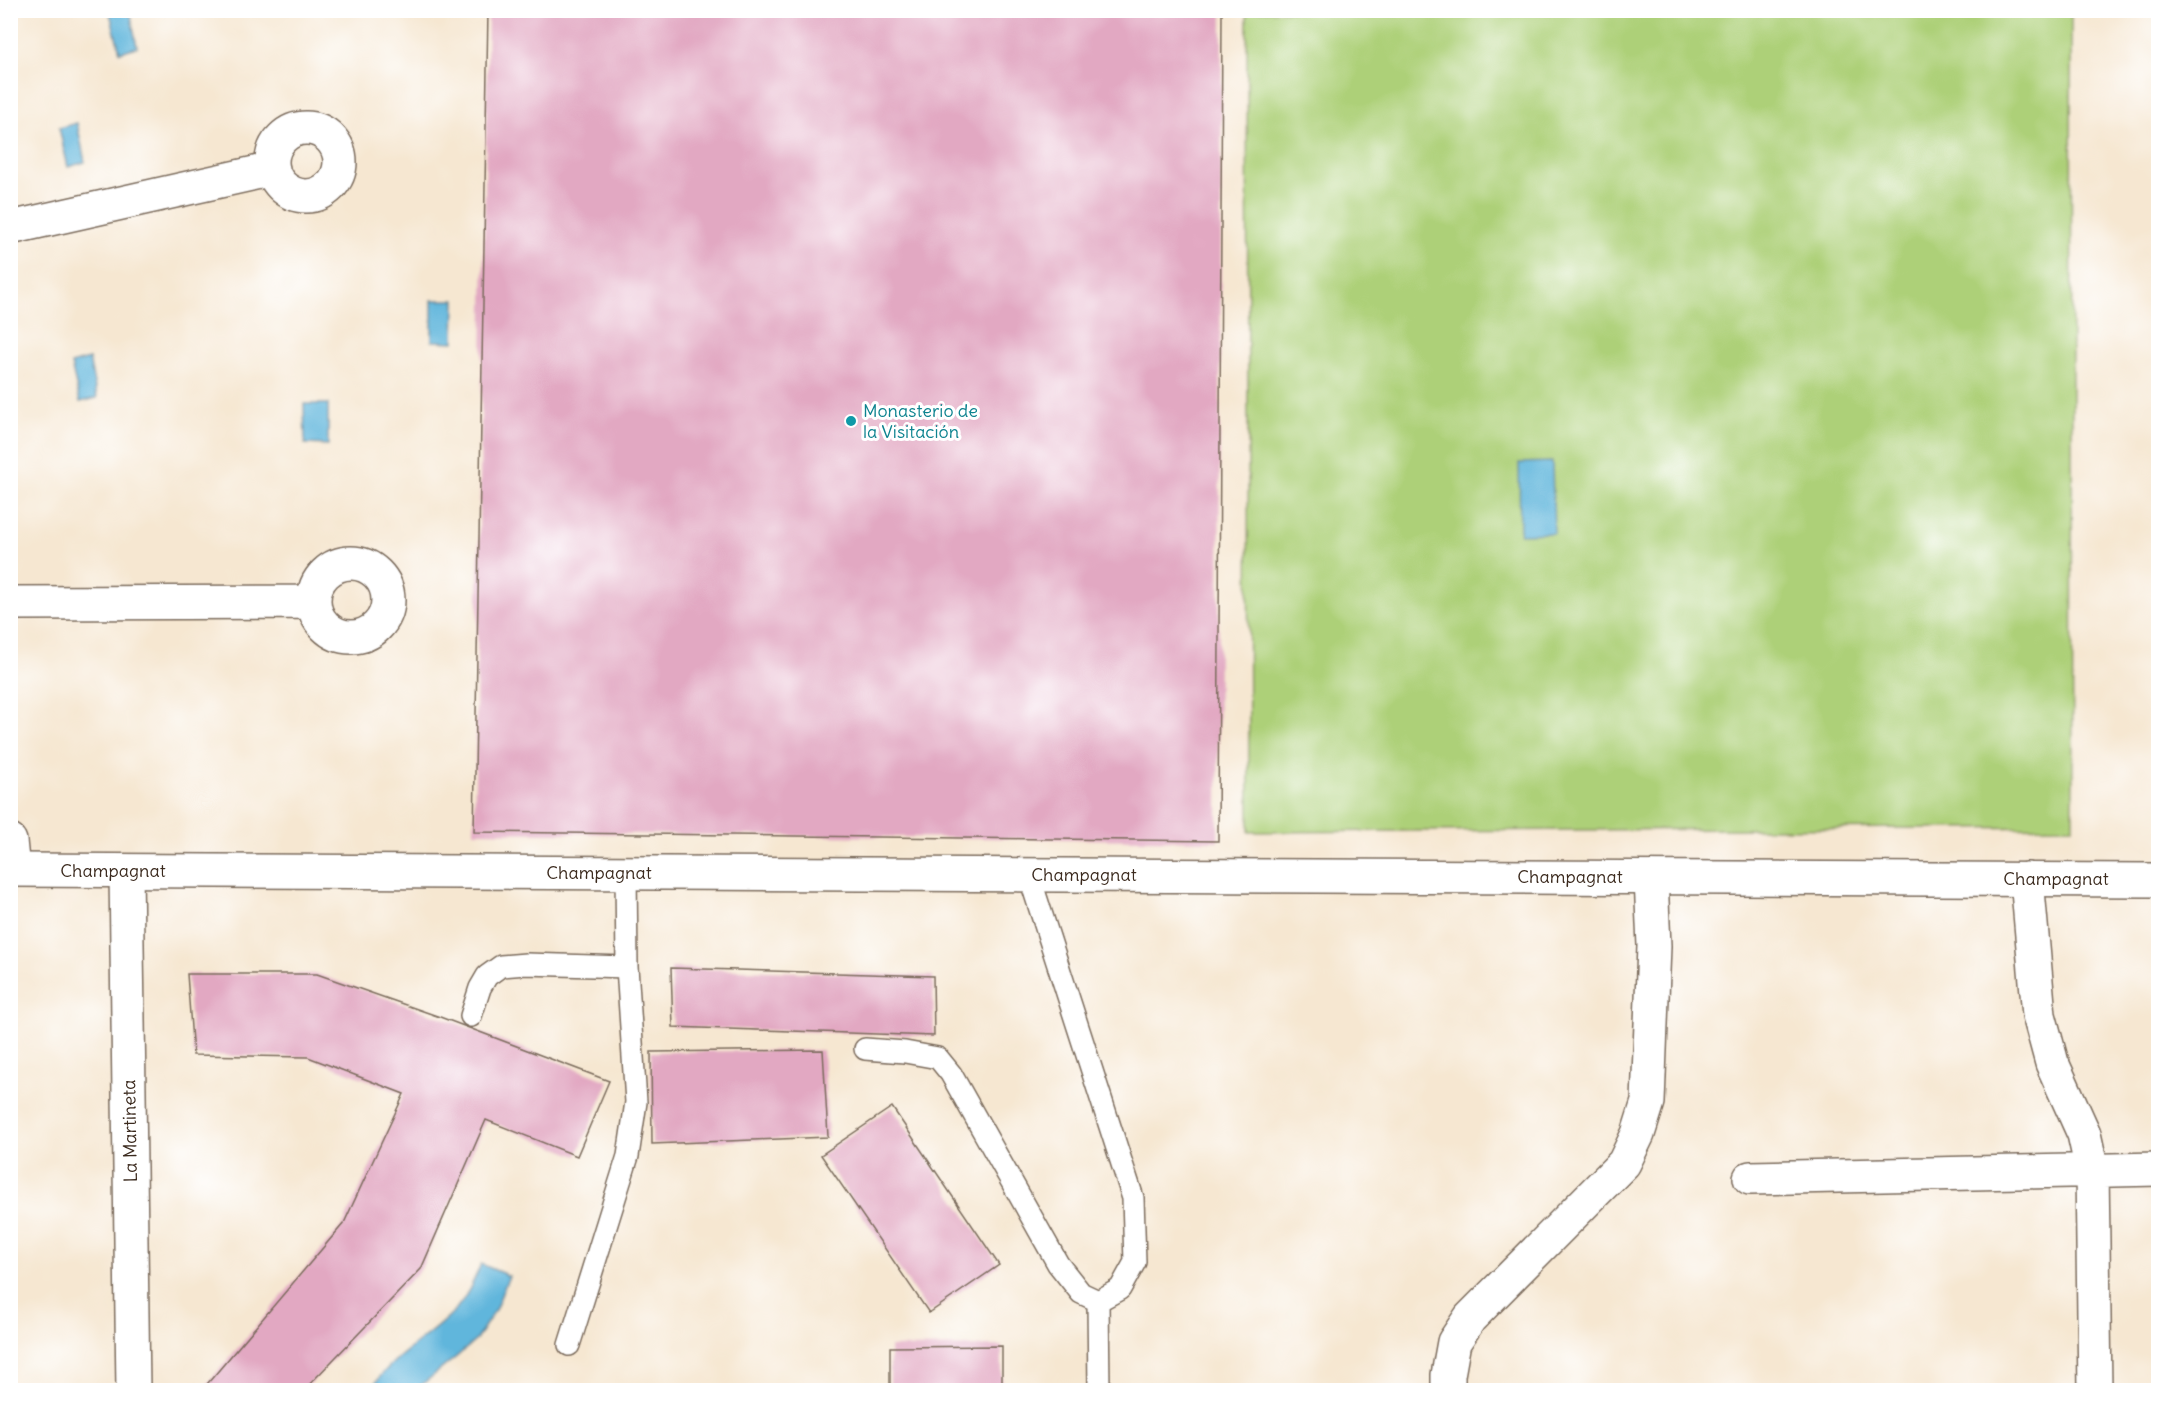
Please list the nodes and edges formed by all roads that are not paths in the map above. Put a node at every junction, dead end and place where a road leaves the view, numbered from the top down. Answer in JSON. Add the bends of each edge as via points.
{"nodes":[{"id":1,"x":273,"y":169,"type":"dead end"},
{"id":2,"x":10,"y":228,"type":"edge"},
{"id":3,"x":314,"y":602,"type":"dead end"},
{"id":4,"x":10,"y":603,"type":"edge"},
{"id":5,"x":11,"y":861,"type":"edge"},
{"id":6,"x":126,"y":871,"type":"junction"},
{"id":7,"x":626,"y":873,"type":"junction"},
{"id":8,"x":1029,"y":875,"type":"junction"},
{"id":9,"x":1651,"y":878,"type":"junction"},
{"id":10,"x":2027,"y":879,"type":"junction"},
{"id":11,"x":2158,"y":880,"type":"edge"},
{"id":12,"x":627,"y":968,"type":"junction"},
{"id":13,"x":471,"y":1016,"type":"dead end"},
{"id":14,"x":865,"y":1049,"type":"dead end"},
{"id":15,"x":2158,"y":1169,"type":"edge"},
{"id":16,"x":2091,"y":1170,"type":"junction"},
{"id":17,"x":1750,"y":1178,"type":"dead end"},
{"id":18,"x":1098,"y":1301,"type":"junction"},
{"id":19,"x":569,"y":1345,"type":"dead end"},
{"id":20,"x":133,"y":1390,"type":"edge"},
{"id":21,"x":1100,"y":1390,"type":"edge"},
{"id":22,"x":1448,"y":1390,"type":"edge"},
{"id":23,"x":2095,"y":1390,"type":"edge"}],
"edges":[{"from":1,"to":2,"type":"street"},
{"from":3,"to":4,"type":"street"},
{"from":5,"to":6,"type":"street","name":"Champagnat"},
{"from":6,"to":7,"type":"street","name":"Champagnat"},
{"from":6,"to":20,"type":"street","name":"La Martineta"},
{"from":7,"to":8,"type":"street","name":"Champagnat"},
{"from":7,"to":12,"type":"lane"},
{"from":8,"to":9,"type":"street","name":"Champagnat"},
{"from":8,"to":18,"type":"lane","via":[[1132,1198],[1135,1262],[1120,1289]]},
{"from":9,"to":10,"type":"street","name":"Champagnat"},
{"from":9,"to":22,"type":"street","via":[[1654,946],[1648,1102],[1638,1134],[1624,1163],[1470,1318],[1454,1342]]},
{"from":10,"to":11,"type":"street","name":"Champagnat"},
{"from":10,"to":16,"type":"street","via":[[2038,1015],[2052,1063],[2084,1134]]},
{"from":12,"to":13,"type":"lane","via":[[501,966],[487,976]]},
{"from":12,"to":19,"type":"lane","via":[[636,1102],[628,1156]]},
{"from":14,"to":18,"type":"lane","via":[[938,1058],[951,1074],[1058,1264],[1081,1293]]},
{"from":15,"to":16,"type":"street"},
{"from":16,"to":17,"type":"street"},
{"from":16,"to":23,"type":"street"},
{"from":18,"to":21,"type":"lane"}]}
